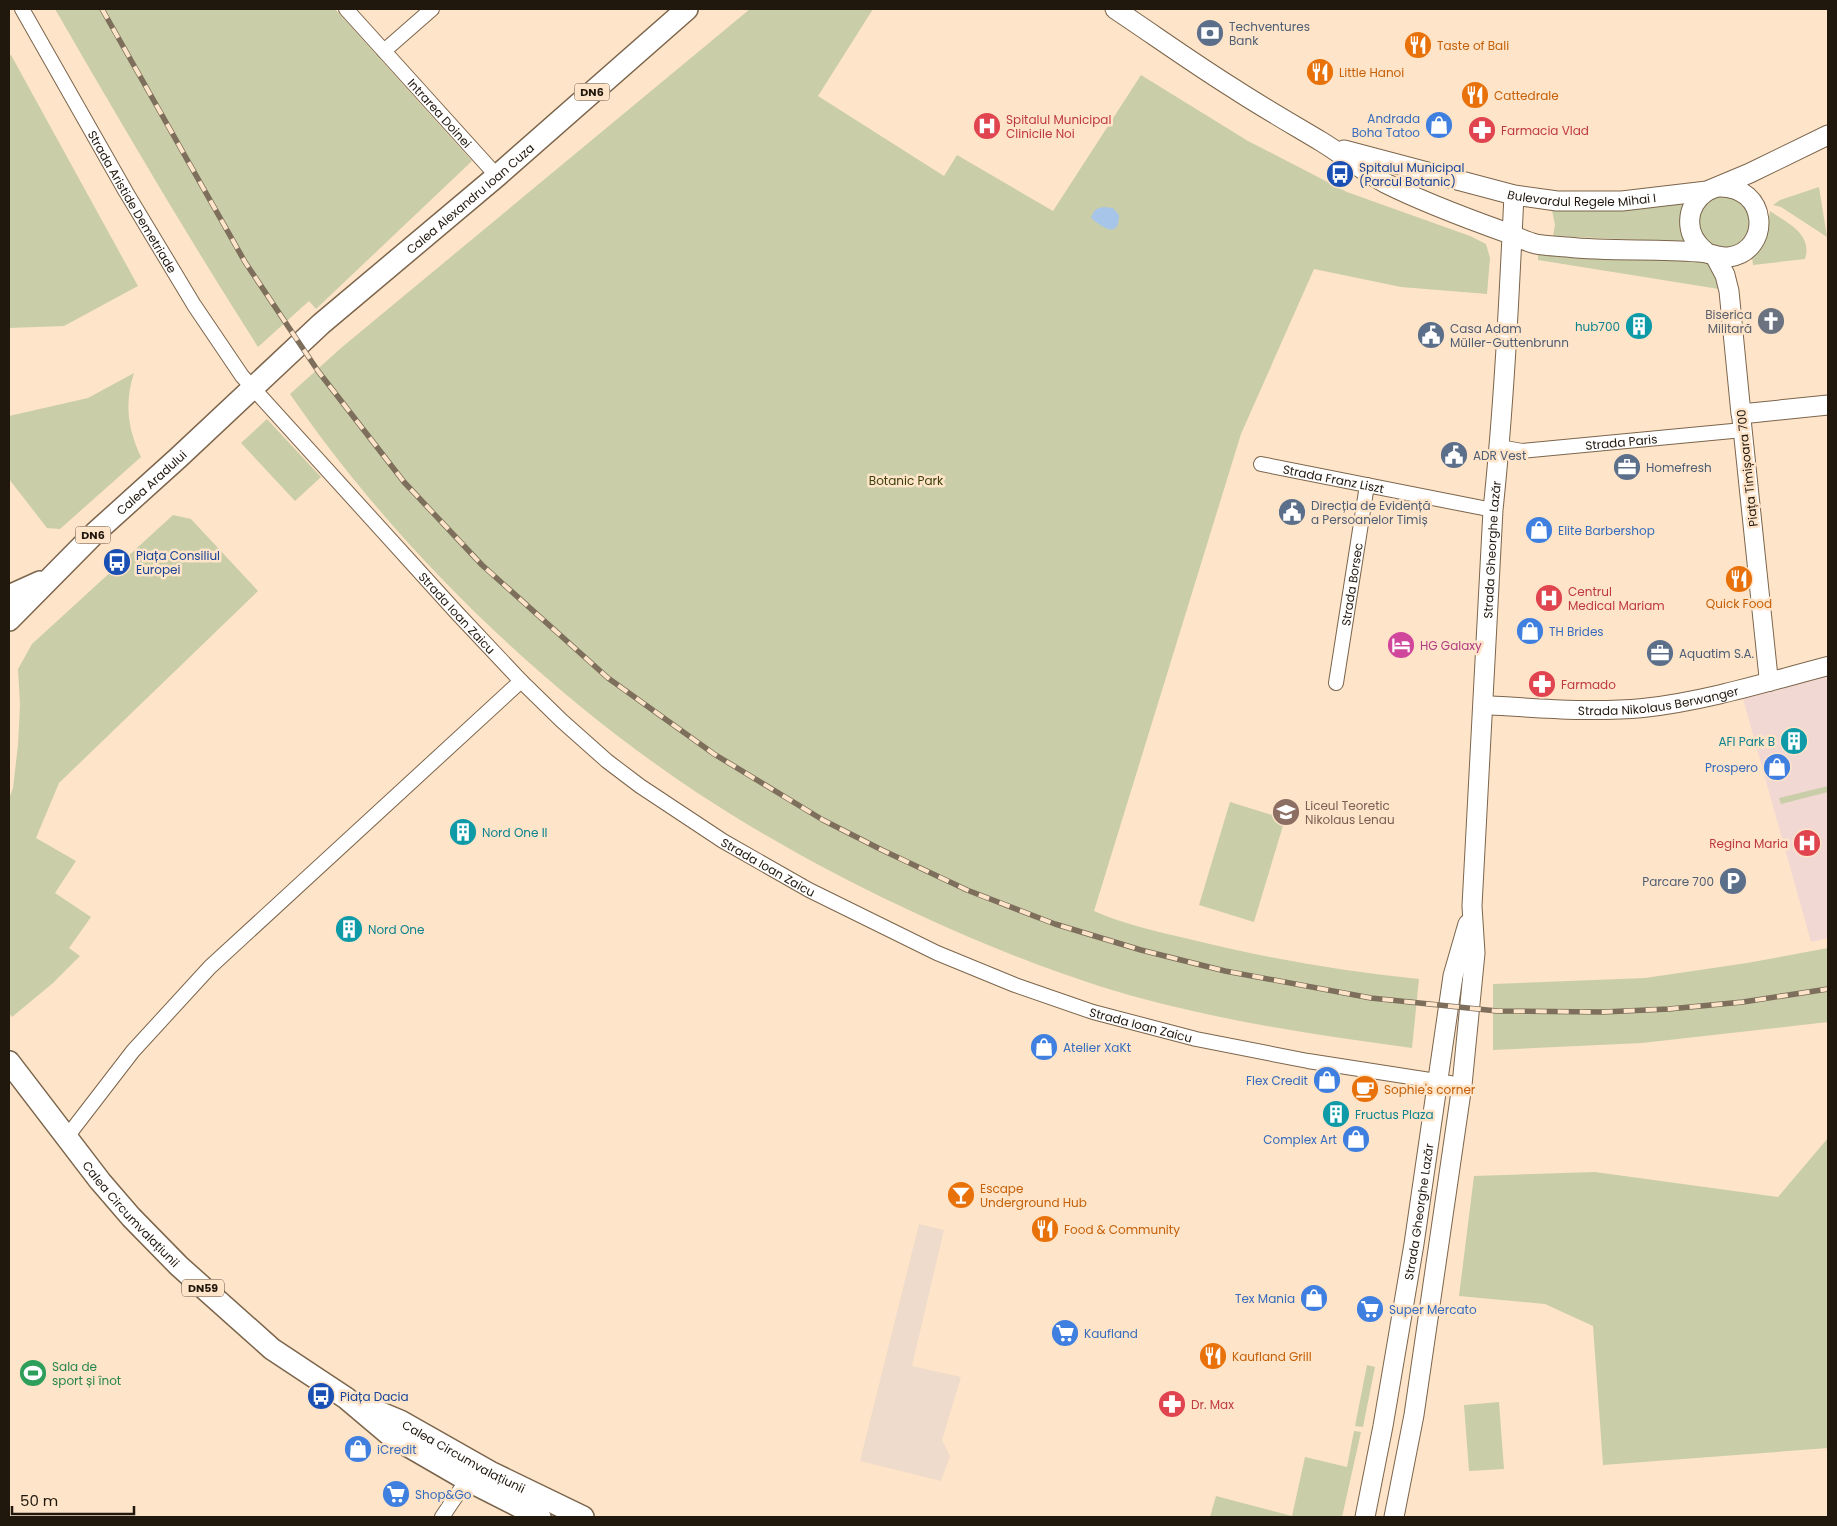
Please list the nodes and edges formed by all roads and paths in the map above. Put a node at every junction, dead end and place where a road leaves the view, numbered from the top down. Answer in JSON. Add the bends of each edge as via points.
{"nodes":[{"id":1,"x":22,"y":9,"type":"edge"},
{"id":2,"x":346,"y":9,"type":"edge"},
{"id":3,"x":432,"y":9,"type":"edge"},
{"id":4,"x":687,"y":9,"type":"edge"},
{"id":5,"x":1115,"y":9,"type":"edge"},
{"id":6,"x":384,"y":51,"type":"junction"},
{"id":7,"x":1828,"y":134,"type":"edge"},
{"id":8,"x":1328,"y":146,"type":"junction"},
{"id":9,"x":497,"y":176,"type":"junction"},
{"id":10,"x":1712,"y":189,"type":"junction"},
{"id":11,"x":1514,"y":195,"type":"junction"},
{"id":12,"x":1512,"y":234,"type":"junction"},
{"id":13,"x":1711,"y":254,"type":"junction"},
{"id":14,"x":252,"y":388,"type":"junction"},
{"id":15,"x":1828,"y":405,"type":"edge"},
{"id":16,"x":1742,"y":422,"type":"junction"},
{"id":17,"x":1500,"y":447,"type":"junction"},
{"id":18,"x":1261,"y":464,"type":"dead end"},
{"id":19,"x":1367,"y":485,"type":"junction"},
{"id":20,"x":1493,"y":510,"type":"junction"},
{"id":21,"x":50,"y":578,"type":"junction"},
{"id":22,"x":9,"y":596,"type":"edge"},
{"id":23,"x":9,"y":620,"type":"edge"},
{"id":24,"x":1828,"y":666,"type":"edge"},
{"id":25,"x":521,"y":681,"type":"junction"},
{"id":26,"x":1769,"y":682,"type":"junction"},
{"id":27,"x":1336,"y":683,"type":"dead end"},
{"id":28,"x":1484,"y":705,"type":"junction"},
{"id":29,"x":1472,"y":906,"type":"junction"},
{"id":30,"x":9,"y":1062,"type":"edge"},
{"id":31,"x":1438,"y":1082,"type":"junction"},
{"id":32,"x":1462,"y":1084,"type":"junction"},
{"id":33,"x":66,"y":1138,"type":"junction"},
{"id":34,"x":472,"y":1472,"type":"junction"},
{"id":35,"x":442,"y":1517,"type":"edge"},
{"id":36,"x":540,"y":1517,"type":"edge"},
{"id":37,"x":582,"y":1517,"type":"edge"},
{"id":38,"x":1365,"y":1517,"type":"edge"},
{"id":39,"x":1394,"y":1517,"type":"edge"}],
"edges":[{"from":1,"to":14,"type":"street","name":"Strada Aristide Demetriade","via":[[169,263],[227,356]]},
{"from":2,"to":6,"type":"street","name":"Intrarea Doinei"},
{"from":3,"to":6,"type":"street"},
{"from":4,"to":9,"type":"main road","name":"Calea Alexandru Ioan Cuza","number":"DN6"},
{"from":5,"to":8,"type":"main road","name":"Bulevardul Regele Mihai I","via":[[1233,88]]},
{"from":6,"to":9,"type":"street","name":"Intrarea Doinei"},
{"from":7,"to":10,"type":"main road","name":"Bulevardul Regele Mihai I"},
{"from":8,"to":11,"type":"main road","name":"Bulevardul Regele Mihai I"},
{"from":8,"to":12,"type":"main road","name":"Bulevardul Regele Mihai I","via":[[1384,182],[1455,214]]},
{"from":9,"to":14,"type":"main road","name":"Calea Alexandru Ioan Cuza","number":"DN6","via":[[321,324]]},
{"from":10,"to":11,"type":"main road","name":"Bulevardul Regele Mihai I","via":[[1622,201],[1557,201]]},
{"from":10,"to":13,"type":"main road","via":[[1696,200],[1689,219],[1691,234],[1700,247]]},
{"from":10,"to":13,"type":"main road","via":[[1736,189],[1744,193],[1754,204],[1759,222],[1756,234],[1745,250],[1734,256]]},
{"from":11,"to":12,"type":"main road","name":"Strada Gheorghe Lazăr"},
{"from":12,"to":13,"type":"main road","name":"Bulevardul Regele Mihai I","via":[[1537,244],[1584,249]]},
{"from":12,"to":17,"type":"main road","name":"Strada Gheorghe Lazăr"},
{"from":13,"to":16,"type":"main road","name":"Piața Timișoara 700","via":[[1727,280]]},
{"from":14,"to":21,"type":"main road","name":"Calea Aradului","number":"DN6"},
{"from":14,"to":25,"type":"street","name":"Strada Ioan Zaicu"},
{"from":15,"to":16,"type":"main road","name":"Strada Paris"},
{"from":16,"to":17,"type":"street","name":"Strada Paris","via":[[1522,451]]},
{"from":16,"to":26,"type":"street","name":"Piața Timișoara 700"},
{"from":17,"to":20,"type":"main road","name":"Strada Gheorghe Lazăr"},
{"from":18,"to":19,"type":"street","name":"Strada Franz Liszt"},
{"from":19,"to":20,"type":"street","name":"Strada Franz Liszt"},
{"from":19,"to":27,"type":"street","name":"Strada Borsec"},
{"from":20,"to":28,"type":"main road","name":"Strada Gheorghe Lazăr"},
{"from":21,"to":22,"type":"main road","name":"Calea Aradului","number":"DN6"},
{"from":21,"to":23,"type":"main road","name":"Calea Aradului","number":"DN6"},
{"from":24,"to":26,"type":"street","name":"Strada Nikolaus Berwanger"},
{"from":25,"to":31,"type":"street","name":"Strada Ioan Zaicu","via":[[607,761],[681,814],[809,890],[937,953],[1041,994],[1140,1026],[1252,1051]]},
{"from":25,"to":33,"type":"street","via":[[210,967],[133,1051]]},
{"from":26,"to":28,"type":"street","name":"Strada Nikolaus Berwanger","via":[[1694,700],[1630,709]]},
{"from":28,"to":29,"type":"main road","name":"Strada Gheorghe Lazăr"},
{"from":29,"to":31,"type":"main road","name":"Strada Gheorghe Lazăr","via":[[1454,976]]},
{"from":29,"to":32,"type":"main road","name":"Strada Gheorghe Lazăr","via":[[1475,953]]},
{"from":30,"to":33,"type":"main road","name":"Calea Circumvalațiunii","number":"DN59"},
{"from":31,"to":32,"type":"street","name":"Strada Ioan Zaicu"},
{"from":31,"to":38,"type":"main road","name":"Strada Gheorghe Lazăr","via":[[1414,1244]]},
{"from":32,"to":39,"type":"main road","name":"Strada Gheorghe Lazăr","via":[[1414,1415]]},
{"from":33,"to":34,"type":"main road","name":"Calea Circumvalațiunii","number":"DN59","via":[[100,1182],[179,1266],[272,1349],[346,1398],[391,1436]]},
{"from":34,"to":35,"type":"street"},
{"from":34,"to":36,"type":"main road","name":"Calea Circumvalațiunii","number":"DN59"},
{"from":34,"to":37,"type":"main road","name":"Calea Circumvalațiunii","number":"DN59"}]}
